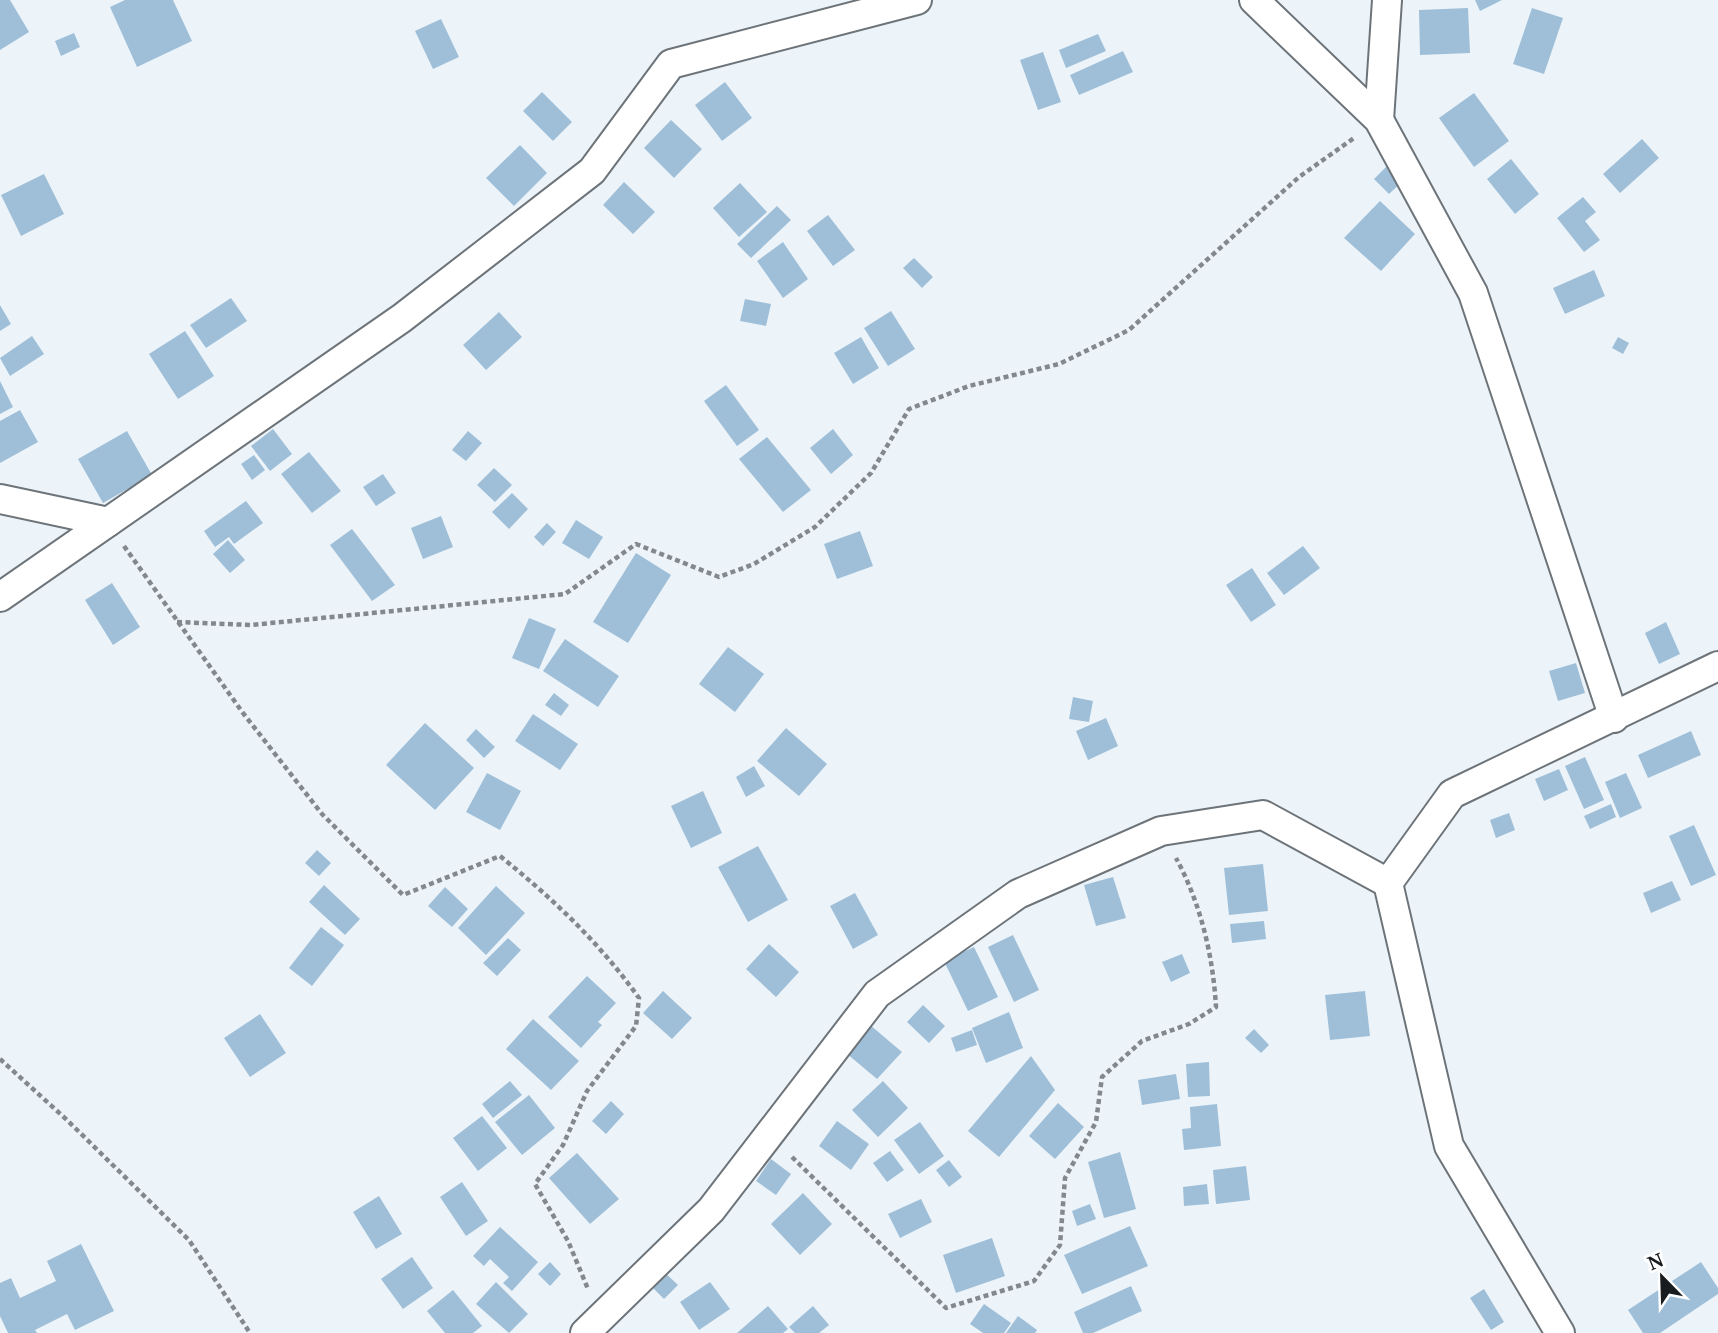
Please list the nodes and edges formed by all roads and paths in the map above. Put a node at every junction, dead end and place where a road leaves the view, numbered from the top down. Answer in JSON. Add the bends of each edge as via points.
{"nodes":[{"id":1,"x":917,"y":0,"type":"edge"},
{"id":2,"x":1254,"y":0,"type":"edge"},
{"id":3,"x":1387,"y":0,"type":"edge"},
{"id":4,"x":1379,"y":120,"type":"junction"},
{"id":5,"x":0,"y":499,"type":"edge"},
{"id":6,"x":108,"y":522,"type":"junction"},
{"id":7,"x":0,"y":597,"type":"edge"},
{"id":8,"x":177,"y":622,"type":"junction"},
{"id":9,"x":1718,"y":666,"type":"edge"},
{"id":10,"x":1614,"y":718,"type":"junction"},
{"id":11,"x":1161,"y":831,"type":"junction"},
{"id":12,"x":1388,"y":883,"type":"junction"},
{"id":13,"x":0,"y":1059,"type":"edge"},
{"id":14,"x":769,"y":1135,"type":"junction"},
{"id":15,"x":592,"y":1325,"type":"edge"},
{"id":16,"x":250,"y":1333,"type":"edge"},
{"id":17,"x":1560,"y":1333,"type":"edge"}],
"edges":[{"from":1,"to":6,"type":"street","via":[[671,64],[592,171],[402,318]]},
{"from":2,"to":4,"type":"street"},
{"from":3,"to":4,"type":"street"},
{"from":4,"to":8,"type":"path","via":[[1299,177],[1129,330],[1059,364],[970,386],[909,409],[870,473],[816,527],[754,564],[719,577],[636,544],[565,594],[251,625]]},
{"from":4,"to":10,"type":"street","via":[[1473,293]]},
{"from":5,"to":6,"type":"street"},
{"from":6,"to":7,"type":"street"},
{"from":6,"to":8,"type":"path"},
{"from":8,"to":15,"type":"path","via":[[322,814],[403,895],[500,856],[556,901],[613,962],[639,998],[636,1026],[587,1091],[563,1144],[536,1184],[568,1241]]},
{"from":9,"to":10,"type":"street"},
{"from":10,"to":12,"type":"street","via":[[1452,794]]},
{"from":11,"to":12,"type":"street","via":[[1263,815]]},
{"from":11,"to":14,"type":"street","via":[[1018,894],[877,994]]},
{"from":11,"to":14,"type":"path","via":[[1193,889],[1214,973],[1216,1007],[1189,1024],[1142,1041],[1102,1077],[1096,1122],[1065,1178],[1060,1245],[1034,1281],[946,1308]]},
{"from":12,"to":17,"type":"street","via":[[1449,1146]]},
{"from":13,"to":16,"type":"path","via":[[189,1240]]},
{"from":14,"to":15,"type":"street","via":[[711,1210]]}]}
